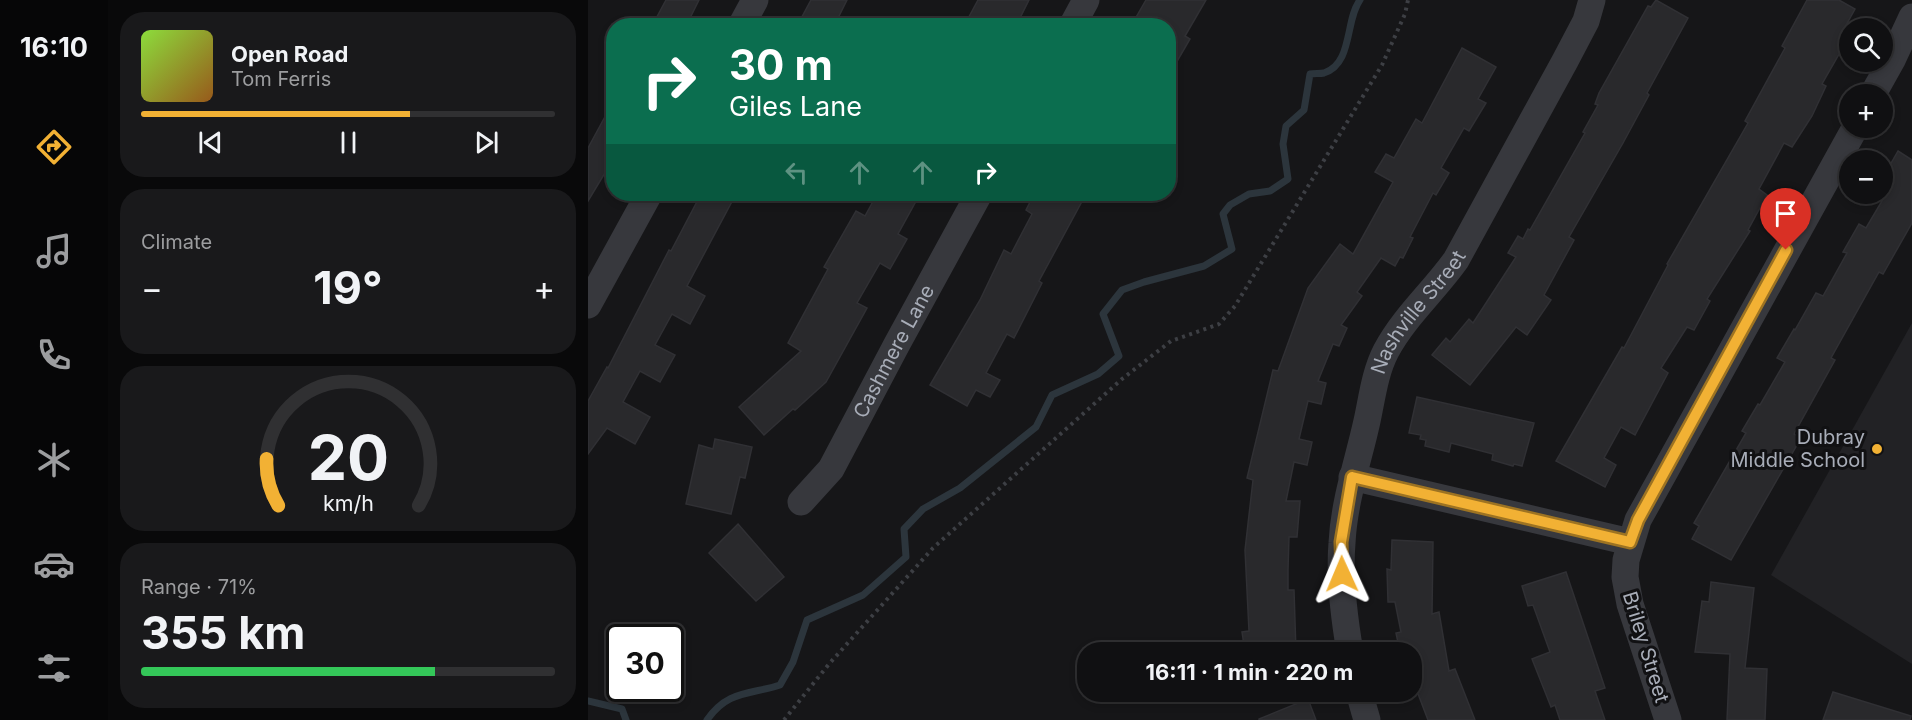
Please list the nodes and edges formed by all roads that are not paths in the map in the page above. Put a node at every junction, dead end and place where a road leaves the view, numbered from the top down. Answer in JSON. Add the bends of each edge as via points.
{"nodes":[{"id":1,"x":755,"y":0,"type":"edge"},
{"id":2,"x":1086,"y":0,"type":"edge"},
{"id":3,"x":1592,"y":0,"type":"edge"},
{"id":4,"x":1912,"y":17,"type":"edge"},
{"id":5,"x":745,"y":18,"type":"edge"},
{"id":6,"x":1076,"y":18,"type":"edge"},
{"id":7,"x":1879,"y":84,"type":"edge"},
{"id":8,"x":1849,"y":138,"type":"edge"},
{"id":9,"x":645,"y":201,"type":"edge"},
{"id":10,"x":975,"y":201,"type":"edge"},
{"id":11,"x":588,"y":305,"type":"edge"},
{"id":12,"x":1352,"y":477,"type":"junction"},
{"id":13,"x":801,"y":502,"type":"dead end"},
{"id":14,"x":1630,"y":542,"type":"junction"},
{"id":15,"x":1349,"y":642,"type":"edge"},
{"id":16,"x":1362,"y":702,"type":"edge"},
{"id":17,"x":1367,"y":720,"type":"edge"},
{"id":18,"x":1668,"y":720,"type":"edge"}],
"edges":[{"from":1,"to":5,"type":"street"},
{"from":2,"to":6,"type":"street"},
{"from":3,"to":12,"type":"street","name":"Nashville Street","via":[[1586,21],[1456,260],[1400,327],[1385,353]]},
{"from":4,"to":7,"type":"street"},
{"from":8,"to":14,"type":"street","name":"Briley Street","via":[[1638,520]]},
{"from":9,"to":11,"type":"street"},
{"from":10,"to":13,"type":"street","name":"Cashmere Lane","via":[[831,469]]},
{"from":12,"to":14,"type":"street"},
{"from":12,"to":15,"type":"street","name":"Nashville Street","via":[[1341,542]]},
{"from":14,"to":18,"type":"street","name":"Briley Street","via":[[1625,577],[1630,604]]},
{"from":16,"to":17,"type":"street"}]}
